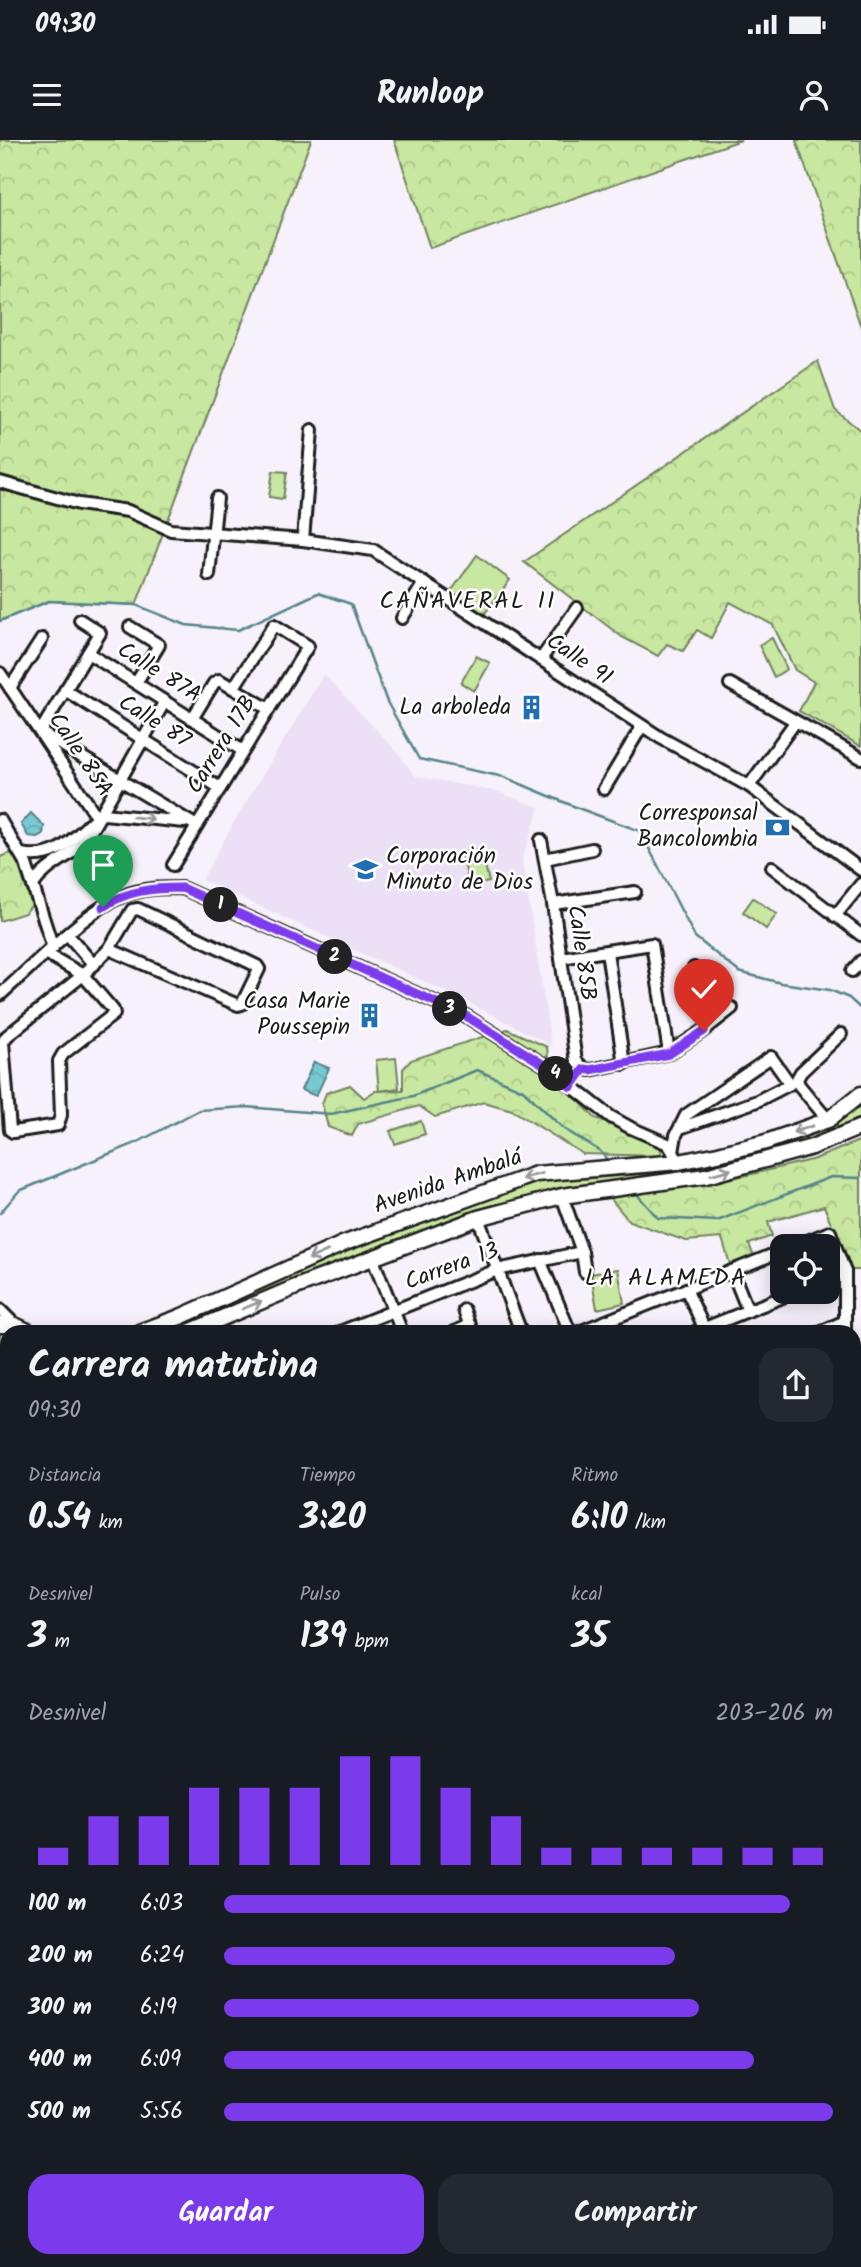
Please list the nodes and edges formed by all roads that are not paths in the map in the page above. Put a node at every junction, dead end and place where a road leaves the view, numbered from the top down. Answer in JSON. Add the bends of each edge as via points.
{"nodes":[{"id":1,"x":313,"y":430,"type":"dead end"},
{"id":2,"x":0,"y":482,"type":"edge"},
{"id":3,"x":216,"y":498,"type":"dead end"},
{"id":4,"x":213,"y":534,"type":"junction"},
{"id":5,"x":303,"y":540,"type":"junction"},
{"id":6,"x":209,"y":575,"type":"dead end"},
{"id":7,"x":424,"y":583,"type":"junction"},
{"id":8,"x":577,"y":608,"type":"dead end"},
{"id":9,"x":402,"y":618,"type":"dead end"},
{"id":10,"x":80,"y":620,"type":"dead end"},
{"id":11,"x":130,"y":627,"type":"dead end"},
{"id":12,"x":42,"y":639,"type":"dead end"},
{"id":13,"x":88,"y":653,"type":"junction"},
{"id":14,"x":541,"y":659,"type":"junction"},
{"id":15,"x":0,"y":673,"type":"edge"},
{"id":16,"x":136,"y":683,"type":"junction"},
{"id":17,"x":730,"y":684,"type":"dead end"},
{"id":18,"x":234,"y":687,"type":"junction"},
{"id":19,"x":10,"y":688,"type":"junction"},
{"id":20,"x":65,"y":690,"type":"junction"},
{"id":21,"x":165,"y":701,"type":"junction"},
{"id":22,"x":269,"y":709,"type":"junction"},
{"id":23,"x":192,"y":719,"type":"junction"},
{"id":24,"x":793,"y":722,"type":"junction"},
{"id":25,"x":642,"y":726,"type":"junction"},
{"id":26,"x":40,"y":732,"type":"junction"},
{"id":27,"x":143,"y":740,"type":"junction"},
{"id":28,"x":243,"y":751,"type":"junction"},
{"id":29,"x":861,"y":758,"type":"edge"},
{"id":30,"x":119,"y":779,"type":"junction"},
{"id":31,"x":749,"y":786,"type":"junction"},
{"id":32,"x":220,"y":788,"type":"junction"},
{"id":33,"x":604,"y":789,"type":"dead end"},
{"id":34,"x":97,"y":817,"type":"junction"},
{"id":35,"x":0,"y":820,"type":"edge"},
{"id":36,"x":193,"y":824,"type":"junction"},
{"id":37,"x":541,"y":840,"type":"dead end"},
{"id":38,"x":592,"y":849,"type":"dead end"},
{"id":39,"x":21,"y":854,"type":"junction"},
{"id":40,"x":53,"y":858,"type":"junction"},
{"id":41,"x":545,"y":859,"type":"junction"},
{"id":42,"x":173,"y":865,"type":"dead end"},
{"id":43,"x":772,"y":867,"type":"dead end"},
{"id":44,"x":861,"y":870,"type":"edge"},
{"id":45,"x":861,"y":884,"type":"edge"},
{"id":46,"x":33,"y":885,"type":"junction"},
{"id":47,"x":635,"y":891,"type":"dead end"},
{"id":48,"x":553,"y":904,"type":"junction"},
{"id":49,"x":835,"y":916,"type":"junction"},
{"id":50,"x":68,"y":935,"type":"junction"},
{"id":51,"x":861,"y":935,"type":"edge"},
{"id":52,"x":109,"y":949,"type":"junction"},
{"id":53,"x":81,"y":950,"type":"junction"},
{"id":54,"x":50,"y":951,"type":"junction"},
{"id":55,"x":607,"y":952,"type":"junction"},
{"id":56,"x":561,"y":958,"type":"junction"},
{"id":57,"x":861,"y":961,"type":"edge"},
{"id":58,"x":68,"y":965,"type":"junction"},
{"id":59,"x":94,"y":965,"type":"junction"},
{"id":60,"x":694,"y":968,"type":"dead end"},
{"id":61,"x":852,"y":971,"type":"dead end"},
{"id":62,"x":83,"y":975,"type":"junction"},
{"id":63,"x":0,"y":995,"type":"edge"},
{"id":64,"x":732,"y":1008,"type":"dead end"},
{"id":65,"x":708,"y":1027,"type":"junction"},
{"id":66,"x":841,"y":1034,"type":"dead end"},
{"id":67,"x":669,"y":1054,"type":"junction"},
{"id":68,"x":624,"y":1063,"type":"junction"},
{"id":69,"x":580,"y":1065,"type":"junction"},
{"id":70,"x":568,"y":1084,"type":"junction"},
{"id":71,"x":861,"y":1094,"type":"edge"},
{"id":72,"x":828,"y":1120,"type":"junction"},
{"id":73,"x":861,"y":1127,"type":"edge"},
{"id":74,"x":678,"y":1131,"type":"junction"},
{"id":75,"x":676,"y":1157,"type":"junction"},
{"id":76,"x":562,"y":1196,"type":"junction"},
{"id":77,"x":478,"y":1218,"type":"junction"},
{"id":78,"x":582,"y":1252,"type":"junction"},
{"id":79,"x":770,"y":1256,"type":"edge"},
{"id":80,"x":372,"y":1257,"type":"junction"},
{"id":81,"x":840,"y":1259,"type":"edge"},
{"id":82,"x":540,"y":1260,"type":"junction"},
{"id":83,"x":497,"y":1270,"type":"junction"},
{"id":84,"x":732,"y":1271,"type":"junction"},
{"id":85,"x":585,"y":1272,"type":"dead end"},
{"id":86,"x":845,"y":1272,"type":"junction"},
{"id":87,"x":840,"y":1274,"type":"edge"},
{"id":88,"x":686,"y":1289,"type":"junction"},
{"id":89,"x":770,"y":1302,"type":"edge"},
{"id":90,"x":0,"y":1310,"type":"edge"},
{"id":91,"x":464,"y":1310,"type":"dead end"},
{"id":92,"x":394,"y":1311,"type":"junction"},
{"id":93,"x":747,"y":1311,"type":"junction"},
{"id":94,"x":7,"y":1325,"type":"edge"},
{"id":95,"x":158,"y":1325,"type":"edge"},
{"id":96,"x":218,"y":1325,"type":"edge"},
{"id":97,"x":358,"y":1325,"type":"edge"},
{"id":98,"x":399,"y":1325,"type":"edge"},
{"id":99,"x":470,"y":1325,"type":"edge"},
{"id":100,"x":518,"y":1325,"type":"edge"},
{"id":101,"x":567,"y":1325,"type":"edge"},
{"id":102,"x":596,"y":1325,"type":"edge"},
{"id":103,"x":699,"y":1325,"type":"edge"},
{"id":104,"x":715,"y":1325,"type":"edge"},
{"id":105,"x":845,"y":1325,"type":"edge"}],
"edges":[{"from":1,"to":5,"type":"street"},
{"from":2,"to":4,"type":"street","name":"Calle 91","via":[[79,504],[128,511],[171,530]]},
{"from":3,"to":4,"type":"street"},
{"from":4,"to":5,"type":"street","name":"Calle 91"},
{"from":4,"to":6,"type":"street"},
{"from":5,"to":7,"type":"street","name":"Calle 91","via":[[373,550]]},
{"from":7,"to":9,"type":"street"},
{"from":7,"to":14,"type":"street","name":"Calle 91"},
{"from":8,"to":14,"type":"street"},
{"from":10,"to":13,"type":"street","via":[[100,633]]},
{"from":11,"to":16,"type":"street","via":[[159,645]]},
{"from":12,"to":19,"type":"street"},
{"from":13,"to":16,"type":"street","name":"Calle 87A"},
{"from":13,"to":20,"type":"street"},
{"from":14,"to":25,"type":"street","name":"Calle 91"},
{"from":15,"to":19,"type":"street","name":"Calle 85A"},
{"from":16,"to":21,"type":"street","name":"Calle 87A"},
{"from":17,"to":24,"type":"street"},
{"from":18,"to":22,"type":"street"},
{"from":18,"to":22,"type":"street","name":"Carrera 17B","via":[[274,625],[308,646]]},
{"from":18,"to":23,"type":"street","via":[[219,680],[214,683]]},
{"from":19,"to":26,"type":"street","name":"Calle 85A"},
{"from":20,"to":26,"type":"street"},
{"from":20,"to":27,"type":"street","name":"Calle 87"},
{"from":21,"to":23,"type":"street","name":"Calle 87A"},
{"from":21,"to":27,"type":"street"},
{"from":22,"to":28,"type":"street","name":"Carrera 17B"},
{"from":23,"to":28,"type":"street","name":"Calle 87A"},
{"from":24,"to":29,"type":"street"},
{"from":24,"to":31,"type":"street"},
{"from":25,"to":31,"type":"street","name":"Calle 91"},
{"from":25,"to":33,"type":"street"},
{"from":26,"to":30,"type":"street"},
{"from":26,"to":34,"type":"street","name":"Calle 85A"},
{"from":27,"to":30,"type":"street"},
{"from":27,"to":32,"type":"street","name":"Calle 87"},
{"from":28,"to":32,"type":"street","name":"Carrera 17B"},
{"from":30,"to":34,"type":"street"},
{"from":30,"to":36,"type":"street"},
{"from":31,"to":44,"type":"street","name":"Calle 91"},
{"from":32,"to":36,"type":"street","name":"Carrera 17B"},
{"from":34,"to":36,"type":"street","name":"Calle 85A","one_way":true,"via":[[104,814]]},
{"from":34,"to":40,"type":"street","via":[[79,848]]},
{"from":35,"to":39,"type":"street"},
{"from":36,"to":42,"type":"street","name":"Carrera 17B"},
{"from":37,"to":41,"type":"street","name":"Calle 85B"},
{"from":38,"to":41,"type":"street"},
{"from":39,"to":40,"type":"street"},
{"from":39,"to":46,"type":"street"},
{"from":40,"to":46,"type":"street"},
{"from":41,"to":48,"type":"street","name":"Calle 85B"},
{"from":43,"to":49,"type":"street"},
{"from":45,"to":49,"type":"street"},
{"from":46,"to":54,"type":"street"},
{"from":47,"to":48,"type":"street"},
{"from":48,"to":56,"type":"street","name":"Calle 85B"},
{"from":49,"to":51,"type":"street"},
{"from":50,"to":53,"type":"street"},
{"from":50,"to":54,"type":"street"},
{"from":50,"to":70,"type":"street","via":[[110,902],[135,892],[182,888],[466,1016]]},
{"from":52,"to":52,"type":"street","via":[[130,912],[138,909],[259,969],[238,1005]]},
{"from":52,"to":59,"type":"street"},
{"from":53,"to":58,"type":"street"},
{"from":53,"to":59,"type":"street"},
{"from":54,"to":58,"type":"street"},
{"from":54,"to":63,"type":"street"},
{"from":55,"to":56,"type":"street"},
{"from":55,"to":67,"type":"street","via":[[652,944]]},
{"from":55,"to":68,"type":"street"},
{"from":56,"to":69,"type":"street","name":"Calle 85B"},
{"from":57,"to":61,"type":"street"},
{"from":58,"to":62,"type":"street"},
{"from":59,"to":62,"type":"street"},
{"from":60,"to":65,"type":"street"},
{"from":62,"to":62,"type":"street","via":[[114,1014],[59,1061],[58,1125],[11,1131],[4,1042]]},
{"from":64,"to":65,"type":"street"},
{"from":65,"to":67,"type":"street"},
{"from":66,"to":72,"type":"street","via":[[797,1079]]},
{"from":67,"to":68,"type":"street"},
{"from":68,"to":69,"type":"street","via":[[590,1070]]},
{"from":69,"to":70,"type":"street"},
{"from":70,"to":75,"type":"street","via":[[611,1117],[663,1140]]},
{"from":71,"to":72,"type":"main road","name":"Avenida Ambalá"},
{"from":72,"to":75,"type":"main road","name":"Avenida Ambalá","one_way":true,"via":[[766,1142]]},
{"from":76,"to":73,"type":"main road","name":"Avenida Ambalá","one_way":true,"via":[[706,1176],[812,1147]]},
{"from":74,"to":74,"type":"street","via":[[686,1115],[771,1057],[789,1084]]},
{"from":74,"to":75,"type":"street"},
{"from":75,"to":95,"type":"main road","name":"Avenida Ambalá","one_way":true,"via":[[641,1165],[536,1174],[345,1242]]},
{"from":76,"to":77,"type":"main road","name":"Avenida Ambalá"},
{"from":76,"to":78,"type":"street"},
{"from":77,"to":80,"type":"main road","name":"Avenida Ambalá"},
{"from":77,"to":83,"type":"street"},
{"from":78,"to":82,"type":"street","name":"Carrera 13"},
{"from":78,"to":85,"type":"street"},
{"from":79,"to":84,"type":"street"},
{"from":80,"to":92,"type":"street"},
{"from":96,"to":80,"type":"main road","name":"Avenida Ambalá","one_way":true},
{"from":81,"to":86,"type":"street"},
{"from":82,"to":83,"type":"street","name":"Carrera 13"},
{"from":82,"to":101,"type":"street"},
{"from":83,"to":92,"type":"street","name":"Carrera 13"},
{"from":83,"to":100,"type":"street"},
{"from":84,"to":88,"type":"street"},
{"from":84,"to":93,"type":"street"},
{"from":86,"to":87,"type":"street"},
{"from":86,"to":105,"type":"street"},
{"from":88,"to":102,"type":"street"},
{"from":88,"to":103,"type":"street"},
{"from":89,"to":93,"type":"street"},
{"from":90,"to":94,"type":"street"},
{"from":91,"to":99,"type":"street"},
{"from":92,"to":97,"type":"street","name":"Carrera 13"},
{"from":92,"to":98,"type":"street"},
{"from":93,"to":104,"type":"street"}]}
